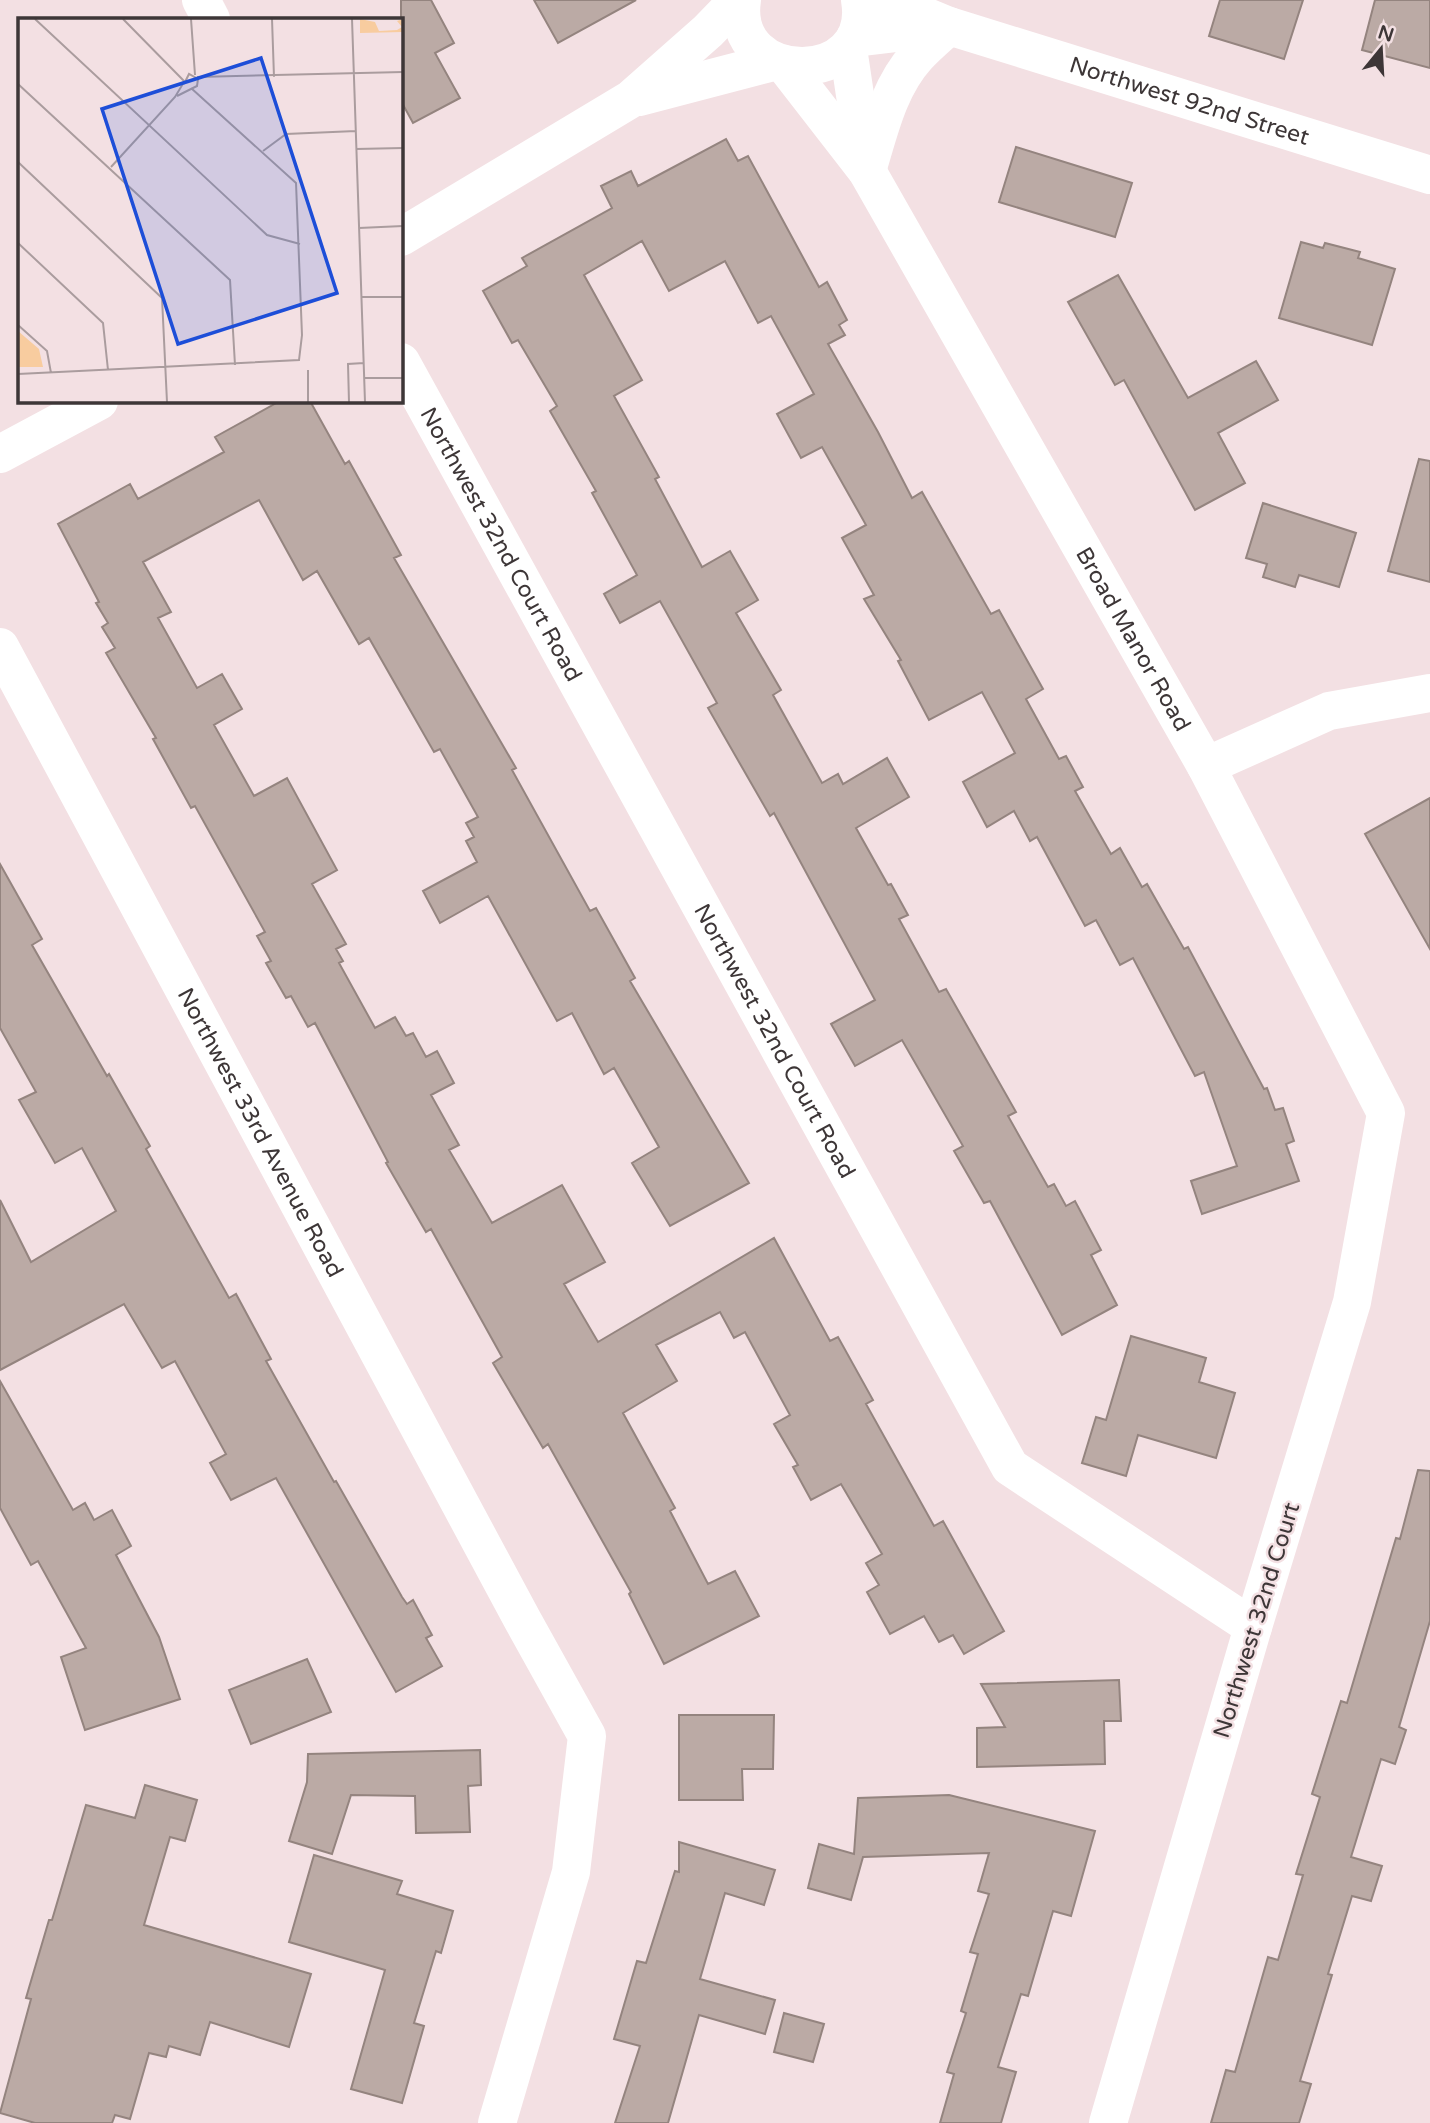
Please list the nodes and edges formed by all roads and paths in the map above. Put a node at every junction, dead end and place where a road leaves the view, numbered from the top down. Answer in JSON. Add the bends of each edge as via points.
{"nodes":[{"id":1,"x":201,"y":0,"type":"edge"},
{"id":2,"x":740,"y":0,"type":"edge"},
{"id":3,"x":860,"y":0,"type":"edge"},
{"id":4,"x":886,"y":0,"type":"edge"},
{"id":5,"x":210,"y":18,"type":"edge"},
{"id":6,"x":949,"y":26,"type":"junction"},
{"id":7,"x":851,"y":43,"type":"junction"},
{"id":8,"x":778,"y":63,"type":"junction"},
{"id":9,"x":631,"y":99,"type":"junction"},
{"id":10,"x":867,"y":171,"type":"junction"},
{"id":11,"x":1430,"y":175,"type":"edge"},
{"id":12,"x":402,"y":236,"type":"edge"},
{"id":13,"x":402,"y":364,"type":"edge"},
{"id":14,"x":97,"y":402,"type":"edge"},
{"id":15,"x":0,"y":454,"type":"edge"},
{"id":16,"x":0,"y":647,"type":"edge"},
{"id":17,"x":1430,"y":693,"type":"edge"},
{"id":18,"x":1206,"y":766,"type":"junction"},
{"id":19,"x":1386,"y":1113,"type":"joint"},
{"id":20,"x":1253,"y":1627,"type":"junction"},
{"id":21,"x":497,"y":2123,"type":"edge"},
{"id":22,"x":1108,"y":2123,"type":"edge"}],
"edges":[{"from":1,"to":5,"type":"street"},
{"from":2,"to":8,"type":"street","name":"Broad Manor Road","via":[[745,31],[756,48]]},
{"from":2,"to":9,"type":"street"},
{"from":3,"to":7,"type":"street","name":"Broad Manor Road"},
{"from":4,"to":6,"type":"street","name":"Northwest 92nd Street"},
{"from":6,"to":7,"type":"street","name":"Northwest 92nd Street"},
{"from":6,"to":10,"type":"street","via":[[899,80]]},
{"from":6,"to":11,"type":"street","name":"Northwest 92nd Street"},
{"from":7,"to":8,"type":"street","via":[[834,59],[814,66],[793,68]]},
{"from":7,"to":10,"type":"street","name":"Broad Manor Road"},
{"from":8,"to":9,"type":"street"},
{"from":8,"to":10,"type":"street","name":"Broad Manor Road"},
{"from":9,"to":12,"type":"street"},
{"from":10,"to":18,"type":"street","name":"Broad Manor Road"},
{"from":13,"to":20,"type":"street","name":"Northwest 32nd Court Road","via":[[1010,1467]]},
{"from":14,"to":15,"type":"street"},
{"from":16,"to":21,"type":"street","name":"Northwest 33rd Avenue Road","via":[[587,1736],[571,1871]]},
{"from":17,"to":18,"type":"street","via":[[1329,711]]},
{"from":18,"to":19,"type":"street","name":"Broad Manor Road"},
{"from":19,"to":20,"type":"street","name":"Northwest 32nd Court","via":[[1352,1302]]},
{"from":20,"to":22,"type":"street","name":"Northwest 32nd Court"}]}
